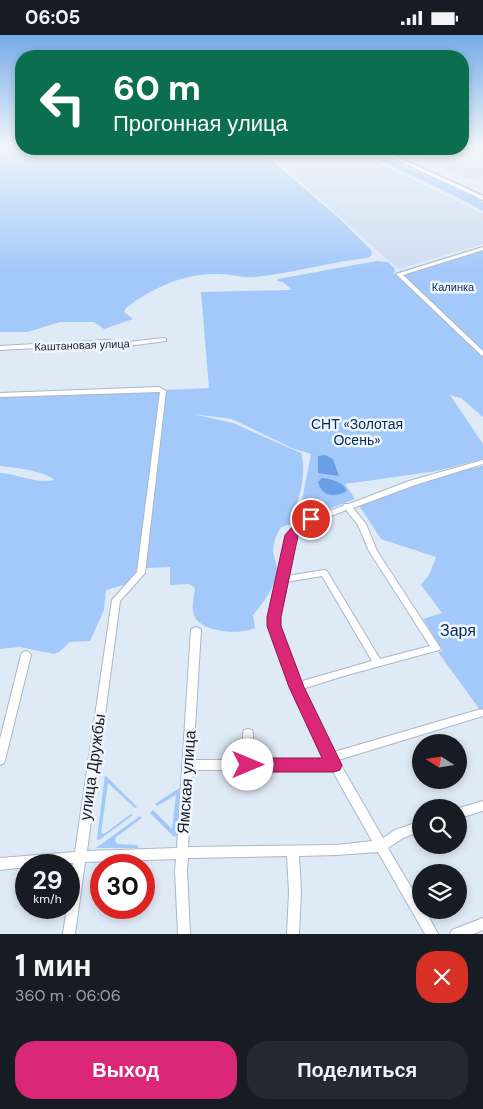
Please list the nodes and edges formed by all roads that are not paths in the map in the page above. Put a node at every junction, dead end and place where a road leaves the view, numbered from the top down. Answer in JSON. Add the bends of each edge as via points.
{"nodes":[{"id":1,"x":461,"y":188,"type":"edge"},
{"id":2,"x":483,"y":198,"type":"edge"},
{"id":3,"x":482,"y":248,"type":"edge"},
{"id":4,"x":164,"y":340,"type":"dead end"},
{"id":5,"x":0,"y":348,"type":"edge"},
{"id":6,"x":483,"y":354,"type":"edge"},
{"id":7,"x":0,"y":395,"type":"edge"},
{"id":8,"x":483,"y":462,"type":"edge"},
{"id":9,"x":347,"y":506,"type":"junction"},
{"id":10,"x":281,"y":580,"type":"junction"},
{"id":11,"x":196,"y":630,"type":"dead end"},
{"id":12,"x":26,"y":655,"type":"dead end"},
{"id":13,"x":378,"y":663,"type":"junction"},
{"id":14,"x":296,"y":687,"type":"junction"},
{"id":15,"x":481,"y":713,"type":"dead end"},
{"id":16,"x":248,"y":733,"type":"dead end"},
{"id":17,"x":0,"y":760,"type":"edge"},
{"id":18,"x":332,"y":761,"type":"junction"},
{"id":19,"x":187,"y":765,"type":"junction"},
{"id":20,"x":248,"y":765,"type":"junction"},
{"id":21,"x":483,"y":806,"type":"edge"},
{"id":22,"x":467,"y":811,"type":"edge"},
{"id":23,"x":412,"y":829,"type":"edge"},
{"id":24,"x":381,"y":846,"type":"junction"},
{"id":25,"x":293,"y":852,"type":"junction"},
{"id":26,"x":182,"y":853,"type":"junction"},
{"id":27,"x":80,"y":857,"type":"joint"},
{"id":28,"x":15,"y":863,"type":"edge"},
{"id":29,"x":0,"y":864,"type":"edge"},
{"id":30,"x":71,"y":919,"type":"edge"},
{"id":31,"x":483,"y":924,"type":"edge"},
{"id":32,"x":69,"y":934,"type":"edge"},
{"id":33,"x":184,"y":934,"type":"edge"},
{"id":34,"x":293,"y":934,"type":"edge"},
{"id":35,"x":432,"y":934,"type":"edge"},
{"id":36,"x":456,"y":934,"type":"edge"}],
"edges":[{"from":1,"to":2,"type":"highway"},
{"from":3,"to":6,"type":"street","via":[[399,274]]},
{"from":4,"to":5,"type":"street","name":"Каштановая улица"},
{"from":7,"to":27,"type":"street","name":"улица Дружбы","via":[[163,391],[141,573],[116,600]]},
{"from":8,"to":9,"type":"street"},
{"from":9,"to":10,"type":"street","via":[[311,519],[297,529],[292,535]]},
{"from":9,"to":13,"type":"street","via":[[362,524],[373,551],[436,648]]},
{"from":10,"to":13,"type":"street","via":[[324,573]]},
{"from":10,"to":14,"type":"street","via":[[274,626]]},
{"from":11,"to":19,"type":"street","name":"Ямская улица"},
{"from":12,"to":17,"type":"street"},
{"from":13,"to":14,"type":"street"},
{"from":14,"to":18,"type":"street"},
{"from":15,"to":18,"type":"street"},
{"from":16,"to":20,"type":"street"},
{"from":18,"to":20,"type":"street"},
{"from":18,"to":24,"type":"street"},
{"from":19,"to":20,"type":"street"},
{"from":19,"to":26,"type":"street","name":"Ямская улица"},
{"from":21,"to":22,"type":"street"},
{"from":23,"to":24,"type":"street"},
{"from":24,"to":25,"type":"street"},
{"from":24,"to":35,"type":"street"},
{"from":25,"to":26,"type":"street"},
{"from":25,"to":34,"type":"street"},
{"from":26,"to":27,"type":"street"},
{"from":26,"to":33,"type":"street","name":"Ямская улица"},
{"from":28,"to":29,"type":"street"},
{"from":30,"to":32,"type":"street","name":"улица Дружбы"},
{"from":31,"to":36,"type":"street"}]}
